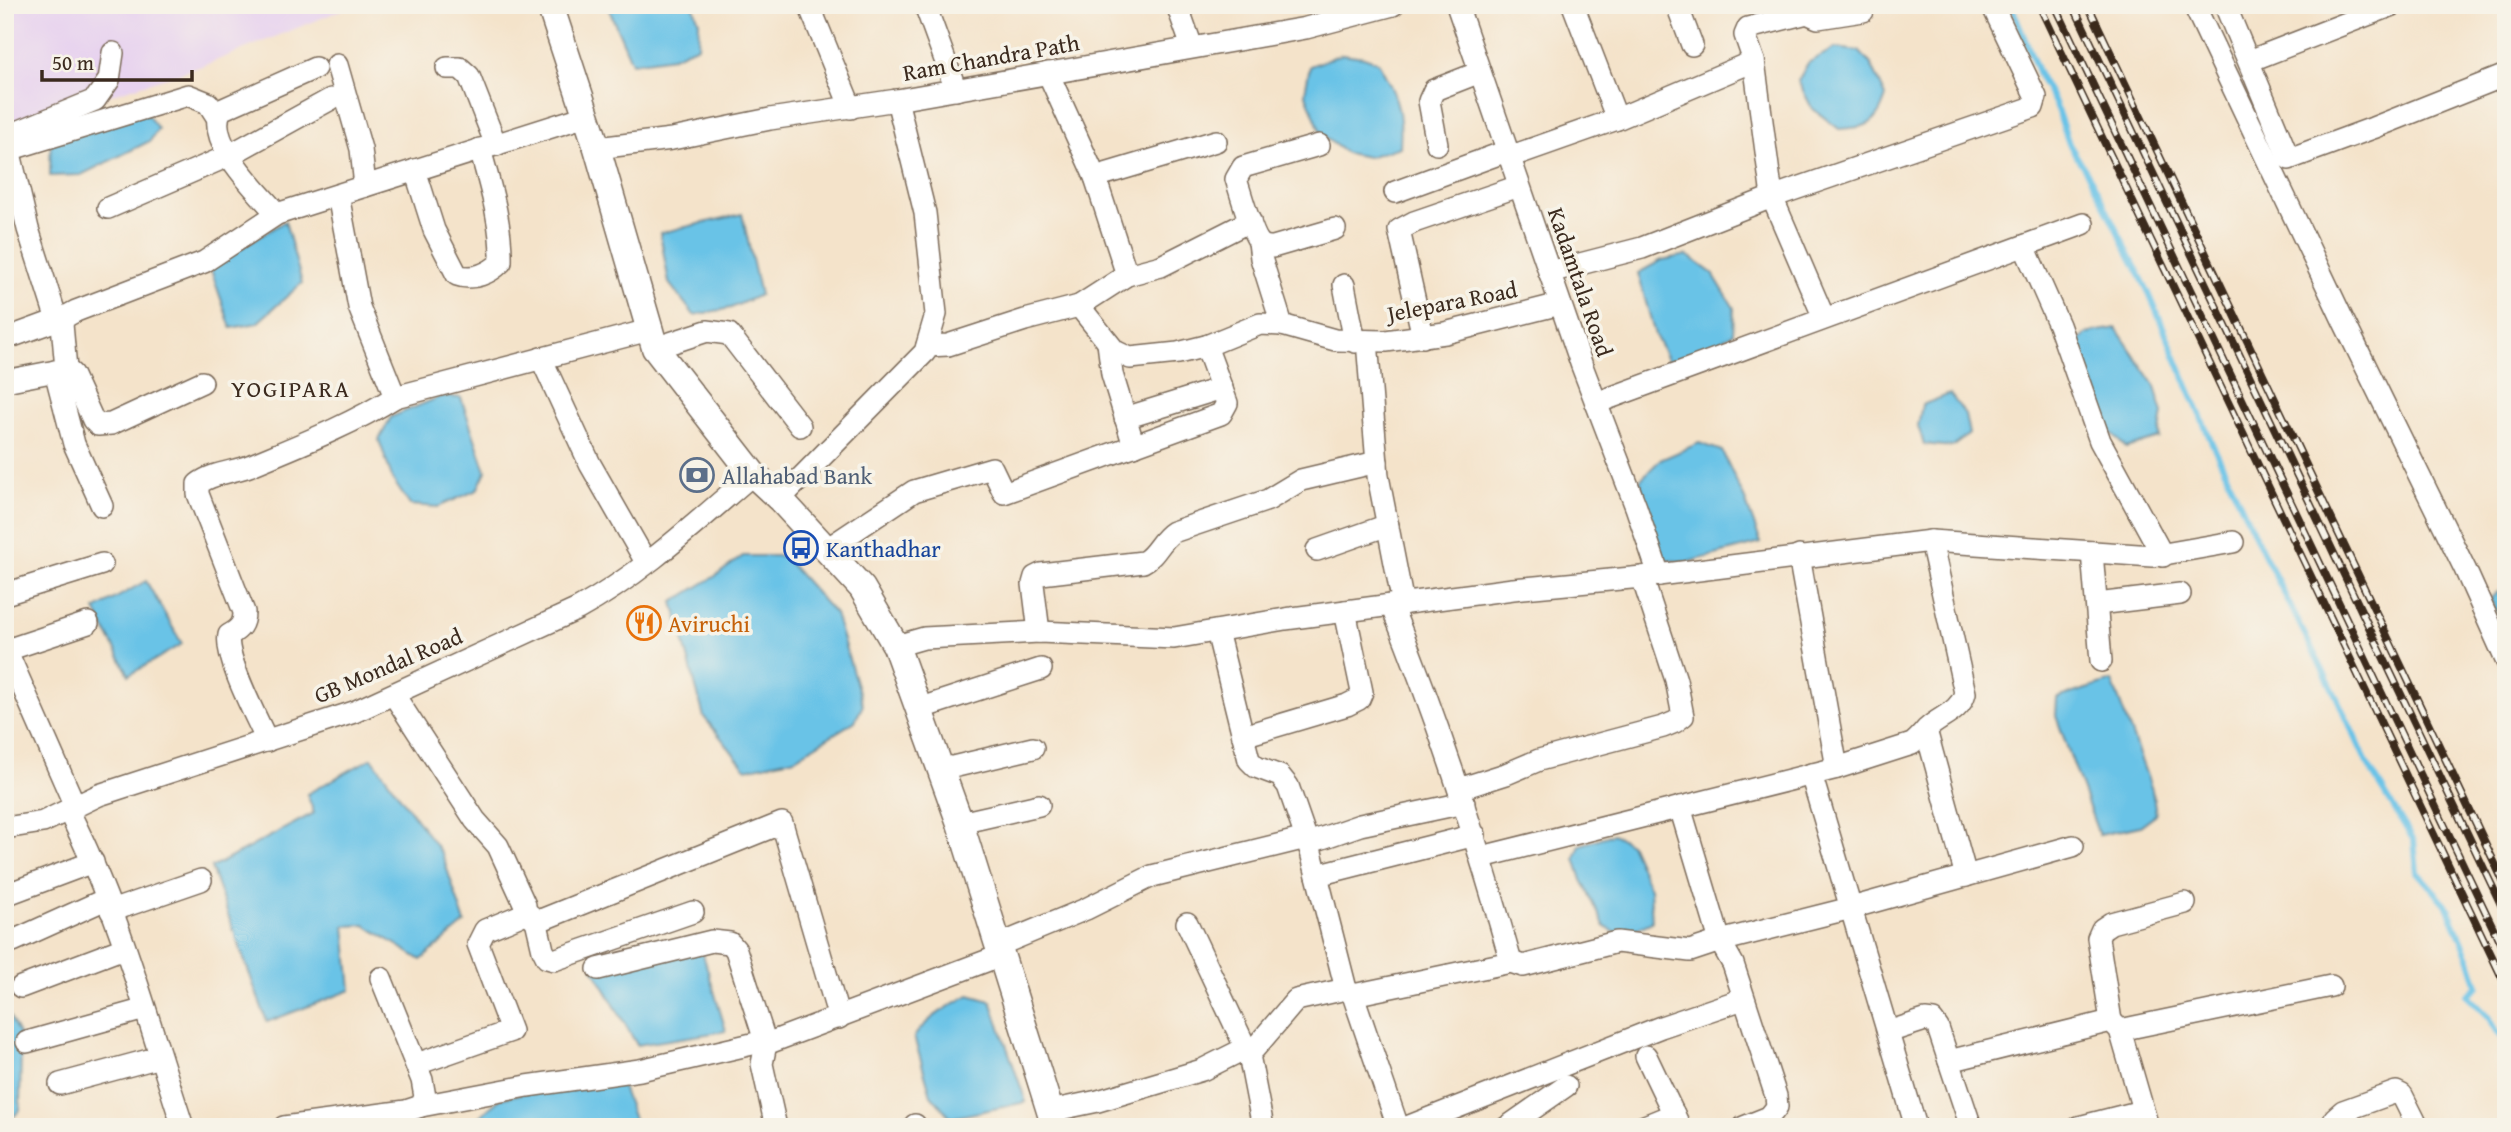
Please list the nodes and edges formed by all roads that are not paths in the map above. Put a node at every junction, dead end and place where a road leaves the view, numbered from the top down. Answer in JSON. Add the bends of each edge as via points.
{"nodes":[{"id":1,"x":550,"y":5,"type":"edge"},
{"id":2,"x":809,"y":5,"type":"edge"},
{"id":3,"x":925,"y":5,"type":"edge"},
{"id":4,"x":1177,"y":5,"type":"edge"},
{"id":5,"x":1393,"y":5,"type":"edge"},
{"id":6,"x":1457,"y":5,"type":"edge"},
{"id":7,"x":1573,"y":5,"type":"edge"},
{"id":8,"x":1864,"y":5,"type":"edge"},
{"id":9,"x":1992,"y":5,"type":"edge"},
{"id":10,"x":2194,"y":5,"type":"edge"},
{"id":11,"x":2225,"y":5,"type":"edge"},
{"id":12,"x":2393,"y":5,"type":"edge"},
{"id":13,"x":1680,"y":6,"type":"edge"},
{"id":14,"x":1808,"y":9,"type":"edge"},
{"id":15,"x":1692,"y":45,"type":"dead end"},
{"id":16,"x":1192,"y":47,"type":"junction"},
{"id":17,"x":113,"y":53,"type":"dead end"},
{"id":18,"x":1754,"y":61,"type":"junction"},
{"id":19,"x":2249,"y":61,"type":"junction"},
{"id":20,"x":337,"y":65,"type":"dead end"},
{"id":21,"x":315,"y":68,"type":"dead end"},
{"id":22,"x":447,"y":68,"type":"dead end"},
{"id":23,"x":1480,"y":72,"type":"junction"},
{"id":24,"x":1048,"y":73,"type":"junction"},
{"id":25,"x":2506,"y":75,"type":"edge"},
{"id":26,"x":956,"y":90,"type":"junction"},
{"id":27,"x":331,"y":99,"type":"dead end"},
{"id":28,"x":897,"y":100,"type":"junction"},
{"id":29,"x":850,"y":108,"type":"junction"},
{"id":30,"x":586,"y":116,"type":"junction"},
{"id":31,"x":217,"y":117,"type":"junction"},
{"id":32,"x":1617,"y":119,"type":"junction"},
{"id":33,"x":1216,"y":141,"type":"dead end"},
{"id":34,"x":1437,"y":144,"type":"dead end"},
{"id":35,"x":1319,"y":145,"type":"dead end"},
{"id":36,"x":7,"y":146,"type":"edge"},
{"id":37,"x":488,"y":147,"type":"junction"},
{"id":38,"x":597,"y":148,"type":"junction"},
{"id":39,"x":1508,"y":154,"type":"junction"},
{"id":40,"x":228,"y":156,"type":"junction"},
{"id":41,"x":2280,"y":163,"type":"junction"},
{"id":42,"x":415,"y":170,"type":"junction"},
{"id":43,"x":1095,"y":177,"type":"junction"},
{"id":44,"x":365,"y":186,"type":"junction"},
{"id":45,"x":1519,"y":186,"type":"junction"},
{"id":46,"x":1395,"y":192,"type":"dead end"},
{"id":47,"x":338,"y":195,"type":"junction"},
{"id":48,"x":1772,"y":197,"type":"junction"},
{"id":49,"x":108,"y":208,"type":"dead end"},
{"id":50,"x":277,"y":214,"type":"junction"},
{"id":51,"x":1250,"y":221,"type":"junction"},
{"id":52,"x":2083,"y":224,"type":"dead end"},
{"id":53,"x":1335,"y":229,"type":"dead end"},
{"id":54,"x":1259,"y":242,"type":"junction"},
{"id":55,"x":2024,"y":246,"type":"junction"},
{"id":56,"x":1549,"y":272,"type":"junction"},
{"id":57,"x":1127,"y":275,"type":"junction"},
{"id":58,"x":1343,"y":285,"type":"dead end"},
{"id":59,"x":1560,"y":304,"type":"junction"},
{"id":60,"x":1079,"y":306,"type":"junction"},
{"id":61,"x":61,"y":318,"type":"junction"},
{"id":62,"x":1824,"y":318,"type":"junction"},
{"id":63,"x":1282,"y":325,"type":"junction"},
{"id":64,"x":1423,"y":337,"type":"junction"},
{"id":65,"x":5,"y":339,"type":"edge"},
{"id":66,"x":652,"y":339,"type":"junction"},
{"id":67,"x":1361,"y":342,"type":"junction"},
{"id":68,"x":1108,"y":343,"type":"junction"},
{"id":69,"x":927,"y":346,"type":"junction"},
{"id":70,"x":1206,"y":346,"type":"junction"},
{"id":71,"x":541,"y":358,"type":"junction"},
{"id":72,"x":61,"y":370,"type":"junction"},
{"id":73,"x":5,"y":381,"type":"edge"},
{"id":74,"x":202,"y":382,"type":"dead end"},
{"id":75,"x":1222,"y":388,"type":"junction"},
{"id":76,"x":395,"y":397,"type":"junction"},
{"id":77,"x":1596,"y":403,"type":"junction"},
{"id":78,"x":1125,"y":418,"type":"junction"},
{"id":79,"x":800,"y":426,"type":"dead end"},
{"id":80,"x":1134,"y":446,"type":"junction"},
{"id":81,"x":1377,"y":461,"type":"junction"},
{"id":82,"x":753,"y":474,"type":"junction"},
{"id":83,"x":780,"y":499,"type":"junction"},
{"id":84,"x":102,"y":506,"type":"dead end"},
{"id":85,"x":1388,"y":525,"type":"junction"},
{"id":86,"x":1931,"y":541,"type":"junction"},
{"id":87,"x":2233,"y":542,"type":"dead end"},
{"id":88,"x":827,"y":549,"type":"junction"},
{"id":89,"x":1317,"y":550,"type":"dead end"},
{"id":90,"x":2092,"y":552,"type":"junction"},
{"id":91,"x":1798,"y":556,"type":"junction"},
{"id":92,"x":2163,"y":556,"type":"junction"},
{"id":93,"x":646,"y":562,"type":"junction"},
{"id":94,"x":102,"y":564,"type":"dead end"},
{"id":95,"x":1651,"y":576,"type":"junction"},
{"id":96,"x":5,"y":594,"type":"edge"},
{"id":97,"x":2180,"y":594,"type":"dead end"},
{"id":98,"x":1397,"y":604,"type":"junction"},
{"id":99,"x":2097,"y":604,"type":"junction"},
{"id":100,"x":1345,"y":611,"type":"junction"},
{"id":101,"x":88,"y":623,"type":"dead end"},
{"id":102,"x":1217,"y":631,"type":"junction"},
{"id":103,"x":1040,"y":632,"type":"junction"},
{"id":104,"x":896,"y":646,"type":"junction"},
{"id":105,"x":6,"y":649,"type":"edge"},
{"id":106,"x":2506,"y":660,"type":"edge"},
{"id":107,"x":2101,"y":661,"type":"dead end"},
{"id":108,"x":1041,"y":669,"type":"dead end"},
{"id":109,"x":394,"y":695,"type":"junction"},
{"id":110,"x":918,"y":709,"type":"junction"},
{"id":111,"x":1926,"y":730,"type":"junction"},
{"id":112,"x":1243,"y":736,"type":"junction"},
{"id":113,"x":267,"y":741,"type":"junction"},
{"id":114,"x":1033,"y":748,"type":"dead end"},
{"id":115,"x":1837,"y":768,"type":"junction"},
{"id":116,"x":940,"y":770,"type":"junction"},
{"id":117,"x":1811,"y":775,"type":"junction"},
{"id":118,"x":1462,"y":796,"type":"junction"},
{"id":119,"x":1039,"y":805,"type":"dead end"},
{"id":120,"x":1680,"y":807,"type":"junction"},
{"id":121,"x":72,"y":808,"type":"junction"},
{"id":122,"x":7,"y":823,"type":"edge"},
{"id":123,"x":960,"y":823,"type":"junction"},
{"id":124,"x":1475,"y":835,"type":"junction"},
{"id":125,"x":1307,"y":841,"type":"junction"},
{"id":126,"x":2073,"y":846,"type":"dead end"},
{"id":127,"x":1482,"y":857,"type":"junction"},
{"id":128,"x":93,"y":862,"type":"junction"},
{"id":129,"x":1317,"y":875,"type":"junction"},
{"id":130,"x":1966,"y":876,"type":"junction"},
{"id":131,"x":201,"y":880,"type":"dead end"},
{"id":132,"x":5,"y":895,"type":"edge"},
{"id":133,"x":2185,"y":903,"type":"dead end"},
{"id":134,"x":109,"y":905,"type":"junction"},
{"id":135,"x":1851,"y":908,"type":"junction"},
{"id":136,"x":693,"y":912,"type":"dead end"},
{"id":137,"x":530,"y":915,"type":"junction"},
{"id":138,"x":1187,"y":923,"type":"dead end"},
{"id":139,"x":13,"y":941,"type":"dead end"},
{"id":140,"x":1720,"y":941,"type":"junction"},
{"id":141,"x":124,"y":948,"type":"junction"},
{"id":142,"x":1001,"y":950,"type":"junction"},
{"id":143,"x":1511,"y":962,"type":"junction"},
{"id":144,"x":598,"y":969,"type":"dead end"},
{"id":145,"x":381,"y":978,"type":"dead end"},
{"id":146,"x":2331,"y":986,"type":"dead end"},
{"id":147,"x":21,"y":987,"type":"dead end"},
{"id":148,"x":1350,"y":992,"type":"junction"},
{"id":149,"x":1743,"y":999,"type":"junction"},
{"id":150,"x":145,"y":1009,"type":"junction"},
{"id":151,"x":839,"y":1018,"type":"junction"},
{"id":152,"x":2116,"y":1025,"type":"junction"},
{"id":153,"x":1888,"y":1032,"type":"junction"},
{"id":154,"x":27,"y":1042,"type":"dead end"},
{"id":155,"x":766,"y":1042,"type":"junction"},
{"id":156,"x":1248,"y":1051,"type":"junction"},
{"id":157,"x":1646,"y":1056,"type":"dead end"},
{"id":158,"x":160,"y":1057,"type":"junction"},
{"id":159,"x":1949,"y":1061,"type":"junction"},
{"id":160,"x":417,"y":1064,"type":"junction"},
{"id":161,"x":60,"y":1084,"type":"dead end"},
{"id":162,"x":1566,"y":1086,"type":"dead end"},
{"id":163,"x":421,"y":1106,"type":"junction"},
{"id":164,"x":1053,"y":1119,"type":"edge"},
{"id":165,"x":2145,"y":1119,"type":"edge"},
{"id":166,"x":1677,"y":1121,"type":"edge"},
{"id":167,"x":347,"y":1123,"type":"edge"},
{"id":168,"x":1260,"y":1126,"type":"edge"},
{"id":169,"x":183,"y":1127,"type":"edge"},
{"id":170,"x":284,"y":1127,"type":"edge"},
{"id":171,"x":776,"y":1127,"type":"edge"},
{"id":172,"x":1398,"y":1127,"type":"edge"},
{"id":173,"x":1407,"y":1127,"type":"edge"},
{"id":174,"x":1507,"y":1127,"type":"edge"},
{"id":175,"x":1642,"y":1127,"type":"edge"},
{"id":176,"x":1744,"y":1127,"type":"edge"},
{"id":177,"x":1916,"y":1127,"type":"edge"},
{"id":178,"x":1971,"y":1127,"type":"edge"},
{"id":179,"x":2079,"y":1127,"type":"edge"},
{"id":180,"x":2335,"y":1127,"type":"edge"},
{"id":181,"x":2418,"y":1127,"type":"edge"}],
"edges":[{"from":1,"to":30,"type":"main road"},
{"from":2,"to":29,"type":"street"},
{"from":3,"to":26,"type":"street"},
{"from":4,"to":16,"type":"street"},
{"from":5,"to":16,"type":"street","name":"Ram Chandra Path","via":[[1306,28]]},
{"from":6,"to":23,"type":"street","name":"Kadamtala Road"},
{"from":7,"to":32,"type":"street"},
{"from":8,"to":14,"type":"street","via":[[1863,11],[1818,18]]},
{"from":9,"to":48,"type":"street","via":[[2036,97],[2033,107]]},
{"from":10,"to":41,"type":"street"},
{"from":11,"to":19,"type":"street"},
{"from":12,"to":19,"type":"street"},
{"from":13,"to":15,"type":"street"},
{"from":14,"to":18,"type":"street","via":[[1745,30]]},
{"from":16,"to":24,"type":"street","name":"Ram Chandra Path"},
{"from":17,"to":36,"type":"street","via":[[109,80],[94,100]]},
{"from":18,"to":32,"type":"street"},
{"from":18,"to":48,"type":"street"},
{"from":19,"to":41,"type":"street"},
{"from":20,"to":44,"type":"street","via":[[361,149]]},
{"from":21,"to":31,"type":"street","via":[[228,106]]},
{"from":22,"to":37,"type":"street","via":[[460,68],[469,76]]},
{"from":23,"to":34,"type":"street","via":[[1430,95]]},
{"from":23,"to":39,"type":"street","name":"Kadamtala Road"},
{"from":24,"to":26,"type":"street","name":"Ram Chandra Path"},
{"from":24,"to":43,"type":"street"},
{"from":25,"to":41,"type":"street"},
{"from":26,"to":28,"type":"street","name":"Ram Chandra Path"},
{"from":27,"to":40,"type":"street"},
{"from":28,"to":29,"type":"street","name":"Ram Chandra Path"},
{"from":28,"to":69,"type":"street","via":[[925,214],[936,314]]},
{"from":29,"to":38,"type":"street","name":"Ram Chandra Path"},
{"from":30,"to":37,"type":"street"},
{"from":30,"to":38,"type":"main road"},
{"from":31,"to":36,"type":"street","via":[[208,103],[188,95]]},
{"from":31,"to":40,"type":"street"},
{"from":32,"to":39,"type":"street"},
{"from":33,"to":43,"type":"street"},
{"from":35,"to":51,"type":"street","via":[[1243,167],[1236,179]]},
{"from":36,"to":61,"type":"street","via":[[28,229]]},
{"from":37,"to":42,"type":"street"},
{"from":37,"to":42,"type":"street","via":[[501,262],[480,275],[467,279],[452,267],[434,230]]},
{"from":38,"to":66,"type":"main road"},
{"from":39,"to":45,"type":"street","name":"Kadamtala Road"},
{"from":39,"to":46,"type":"street"},
{"from":40,"to":49,"type":"street"},
{"from":40,"to":50,"type":"street"},
{"from":41,"to":106,"type":"street"},
{"from":42,"to":44,"type":"street"},
{"from":43,"to":57,"type":"street"},
{"from":44,"to":47,"type":"street"},
{"from":45,"to":56,"type":"street","name":"Kadamtala Road"},
{"from":45,"to":64,"type":"street","via":[[1399,230]]},
{"from":47,"to":50,"type":"street"},
{"from":47,"to":76,"type":"street","via":[[359,307]]},
{"from":48,"to":56,"type":"street","via":[[1642,248]]},
{"from":48,"to":62,"type":"street"},
{"from":50,"to":61,"type":"street","via":[[204,262]]},
{"from":51,"to":54,"type":"street"},
{"from":51,"to":57,"type":"street","via":[[1161,265]]},
{"from":52,"to":55,"type":"street"},
{"from":53,"to":54,"type":"street","via":[[1273,247]]},
{"from":54,"to":63,"type":"street"},
{"from":55,"to":62,"type":"street"},
{"from":55,"to":92,"type":"street","via":[[2059,325],[2100,441]]},
{"from":56,"to":59,"type":"street","name":"Kadamtala Road"},
{"from":57,"to":60,"type":"street"},
{"from":58,"to":67,"type":"street"},
{"from":59,"to":64,"type":"street","name":"Jelepara Road"},
{"from":59,"to":77,"type":"street","name":"Kadamtala Road"},
{"from":60,"to":68,"type":"street","name":"Jelepara Road"},
{"from":60,"to":69,"type":"street","via":[[948,345]]},
{"from":61,"to":65,"type":"street"},
{"from":61,"to":72,"type":"street"},
{"from":62,"to":77,"type":"street"},
{"from":63,"to":67,"type":"street","name":"Jelepara Road","via":[[1335,340]]},
{"from":63,"to":70,"type":"street","name":"Jelepara Road","via":[[1260,324]]},
{"from":64,"to":67,"type":"street","name":"Jelepara Road"},
{"from":66,"to":71,"type":"street"},
{"from":66,"to":79,"type":"street","via":[[707,331],[729,334]]},
{"from":66,"to":82,"type":"main road"},
{"from":67,"to":81,"type":"street"},
{"from":68,"to":70,"type":"street","name":"Jelepara Road","via":[[1130,358],[1178,354]]},
{"from":68,"to":78,"type":"street"},
{"from":69,"to":83,"type":"street"},
{"from":70,"to":75,"type":"street"},
{"from":71,"to":76,"type":"street"},
{"from":71,"to":93,"type":"street","via":[[590,464]]},
{"from":72,"to":73,"type":"street"},
{"from":72,"to":74,"type":"street","via":[[72,374],[99,425],[111,424]]},
{"from":72,"to":84,"type":"street","via":[[74,444]]},
{"from":75,"to":78,"type":"street"},
{"from":75,"to":80,"type":"street","via":[[1227,403],[1222,414]]},
{"from":76,"to":113,"type":"street","via":[[360,419],[198,484],[244,612],[244,621],[229,635],[228,646]]},
{"from":77,"to":95,"type":"street","name":"Kadamtala Road"},
{"from":78,"to":80,"type":"street"},
{"from":80,"to":88,"type":"street","via":[[1004,493],[992,468],[914,491]]},
{"from":81,"to":85,"type":"street"},
{"from":81,"to":103,"type":"street","via":[[1301,480],[1268,500],[1173,532],[1152,558],[1143,562],[1035,577]]},
{"from":82,"to":83,"type":"main road"},
{"from":82,"to":93,"type":"street","name":"GB Mondal Road"},
{"from":83,"to":88,"type":"main road"},
{"from":85,"to":89,"type":"street"},
{"from":85,"to":98,"type":"street"},
{"from":86,"to":90,"type":"street"},
{"from":86,"to":91,"type":"street"},
{"from":86,"to":111,"type":"street","via":[[1965,693],[1955,710]]},
{"from":87,"to":92,"type":"street"},
{"from":88,"to":104,"type":"main road","via":[[862,588]]},
{"from":90,"to":92,"type":"street"},
{"from":90,"to":99,"type":"street"},
{"from":91,"to":95,"type":"street"},
{"from":91,"to":115,"type":"street"},
{"from":93,"to":109,"type":"street","name":"GB Mondal Road","via":[[578,609]]},
{"from":94,"to":96,"type":"street"},
{"from":95,"to":98,"type":"street"},
{"from":95,"to":118,"type":"street","name":"Kadamtala Road","via":[[1682,716],[1663,727],[1539,760]]},
{"from":97,"to":99,"type":"street"},
{"from":98,"to":100,"type":"street"},
{"from":98,"to":118,"type":"street"},
{"from":99,"to":107,"type":"street"},
{"from":100,"to":102,"type":"street"},
{"from":100,"to":112,"type":"street","via":[[1362,692],[1359,699]]},
{"from":101,"to":105,"type":"street"},
{"from":102,"to":103,"type":"street","via":[[1174,638]]},
{"from":102,"to":112,"type":"street"},
{"from":103,"to":104,"type":"street","via":[[925,638]]},
{"from":104,"to":110,"type":"main road"},
{"from":105,"to":121,"type":"street"},
{"from":108,"to":110,"type":"street"},
{"from":109,"to":113,"type":"street","name":"GB Mondal Road"},
{"from":109,"to":137,"type":"street","via":[[475,820],[498,846]]},
{"from":110,"to":116,"type":"main road"},
{"from":111,"to":115,"type":"street","via":[[1912,744]]},
{"from":111,"to":130,"type":"street"},
{"from":112,"to":125,"type":"street","via":[[1249,760],[1280,776],[1288,786]]},
{"from":113,"to":121,"type":"street","name":"GB Mondal Road","via":[[99,795]]},
{"from":114,"to":116,"type":"street"},
{"from":115,"to":117,"type":"street"},
{"from":116,"to":123,"type":"main road"},
{"from":117,"to":120,"type":"street"},
{"from":117,"to":135,"type":"street"},
{"from":118,"to":124,"type":"street"},
{"from":118,"to":125,"type":"street"},
{"from":119,"to":123,"type":"street"},
{"from":120,"to":127,"type":"street"},
{"from":120,"to":140,"type":"street"},
{"from":121,"to":122,"type":"street","name":"GB Mondal Road","via":[[43,822]]},
{"from":121,"to":128,"type":"street"},
{"from":123,"to":142,"type":"main road"},
{"from":124,"to":127,"type":"street"},
{"from":124,"to":129,"type":"street"},
{"from":125,"to":129,"type":"street"},
{"from":125,"to":142,"type":"street","via":[[1152,876]]},
{"from":126,"to":130,"type":"street"},
{"from":127,"to":143,"type":"street"},
{"from":128,"to":132,"type":"street"},
{"from":128,"to":134,"type":"street"},
{"from":129,"to":148,"type":"street"},
{"from":130,"to":135,"type":"street"},
{"from":131,"to":134,"type":"street"},
{"from":133,"to":152,"type":"street","via":[[2102,929],[2098,938]]},
{"from":134,"to":139,"type":"street"},
{"from":134,"to":141,"type":"street"},
{"from":135,"to":140,"type":"street"},
{"from":135,"to":153,"type":"street"},
{"from":136,"to":137,"type":"street","via":[[554,960],[542,950]]},
{"from":137,"to":151,"type":"street","via":[[541,920],[782,823]]},
{"from":137,"to":160,"type":"street","via":[[485,930],[478,944],[511,1031]]},
{"from":138,"to":156,"type":"street"},
{"from":140,"to":143,"type":"street","via":[[1690,951],[1617,942],[1523,966]]},
{"from":140,"to":149,"type":"street","via":[[1733,964]]},
{"from":141,"to":147,"type":"street"},
{"from":141,"to":150,"type":"street"},
{"from":142,"to":151,"type":"street"},
{"from":142,"to":164,"type":"main road"},
{"from":143,"to":148,"type":"street"},
{"from":144,"to":155,"type":"street","via":[[712,941],[730,943]]},
{"from":145,"to":160,"type":"street"},
{"from":146,"to":152,"type":"street"},
{"from":148,"to":156,"type":"street","via":[[1296,1000]]},
{"from":148,"to":172,"type":"street"},
{"from":149,"to":173,"type":"street"},
{"from":149,"to":176,"type":"street","via":[[1777,1107],[1769,1117]]},
{"from":150,"to":154,"type":"street"},
{"from":150,"to":158,"type":"street"},
{"from":151,"to":155,"type":"street"},
{"from":152,"to":159,"type":"street"},
{"from":152,"to":165,"type":"street"},
{"from":153,"to":159,"type":"street","via":[[1933,1021]]},
{"from":153,"to":177,"type":"street"},
{"from":155,"to":163,"type":"street","via":[[640,1070]]},
{"from":155,"to":171,"type":"street","via":[[762,1064]]},
{"from":156,"to":164,"type":"street"},
{"from":156,"to":168,"type":"street"},
{"from":157,"to":166,"type":"street"},
{"from":158,"to":161,"type":"street"},
{"from":158,"to":169,"type":"street"},
{"from":159,"to":178,"type":"street"},
{"from":160,"to":163,"type":"street","via":[[425,1097]]},
{"from":162,"to":174,"type":"street"},
{"from":163,"to":167,"type":"street"},
{"from":165,"to":179,"type":"street"},
{"from":166,"to":175,"type":"street"},
{"from":167,"to":170,"type":"street"},
{"from":180,"to":181,"type":"street","via":[[2335,1118],[2343,1111],[2396,1092]]}]}
